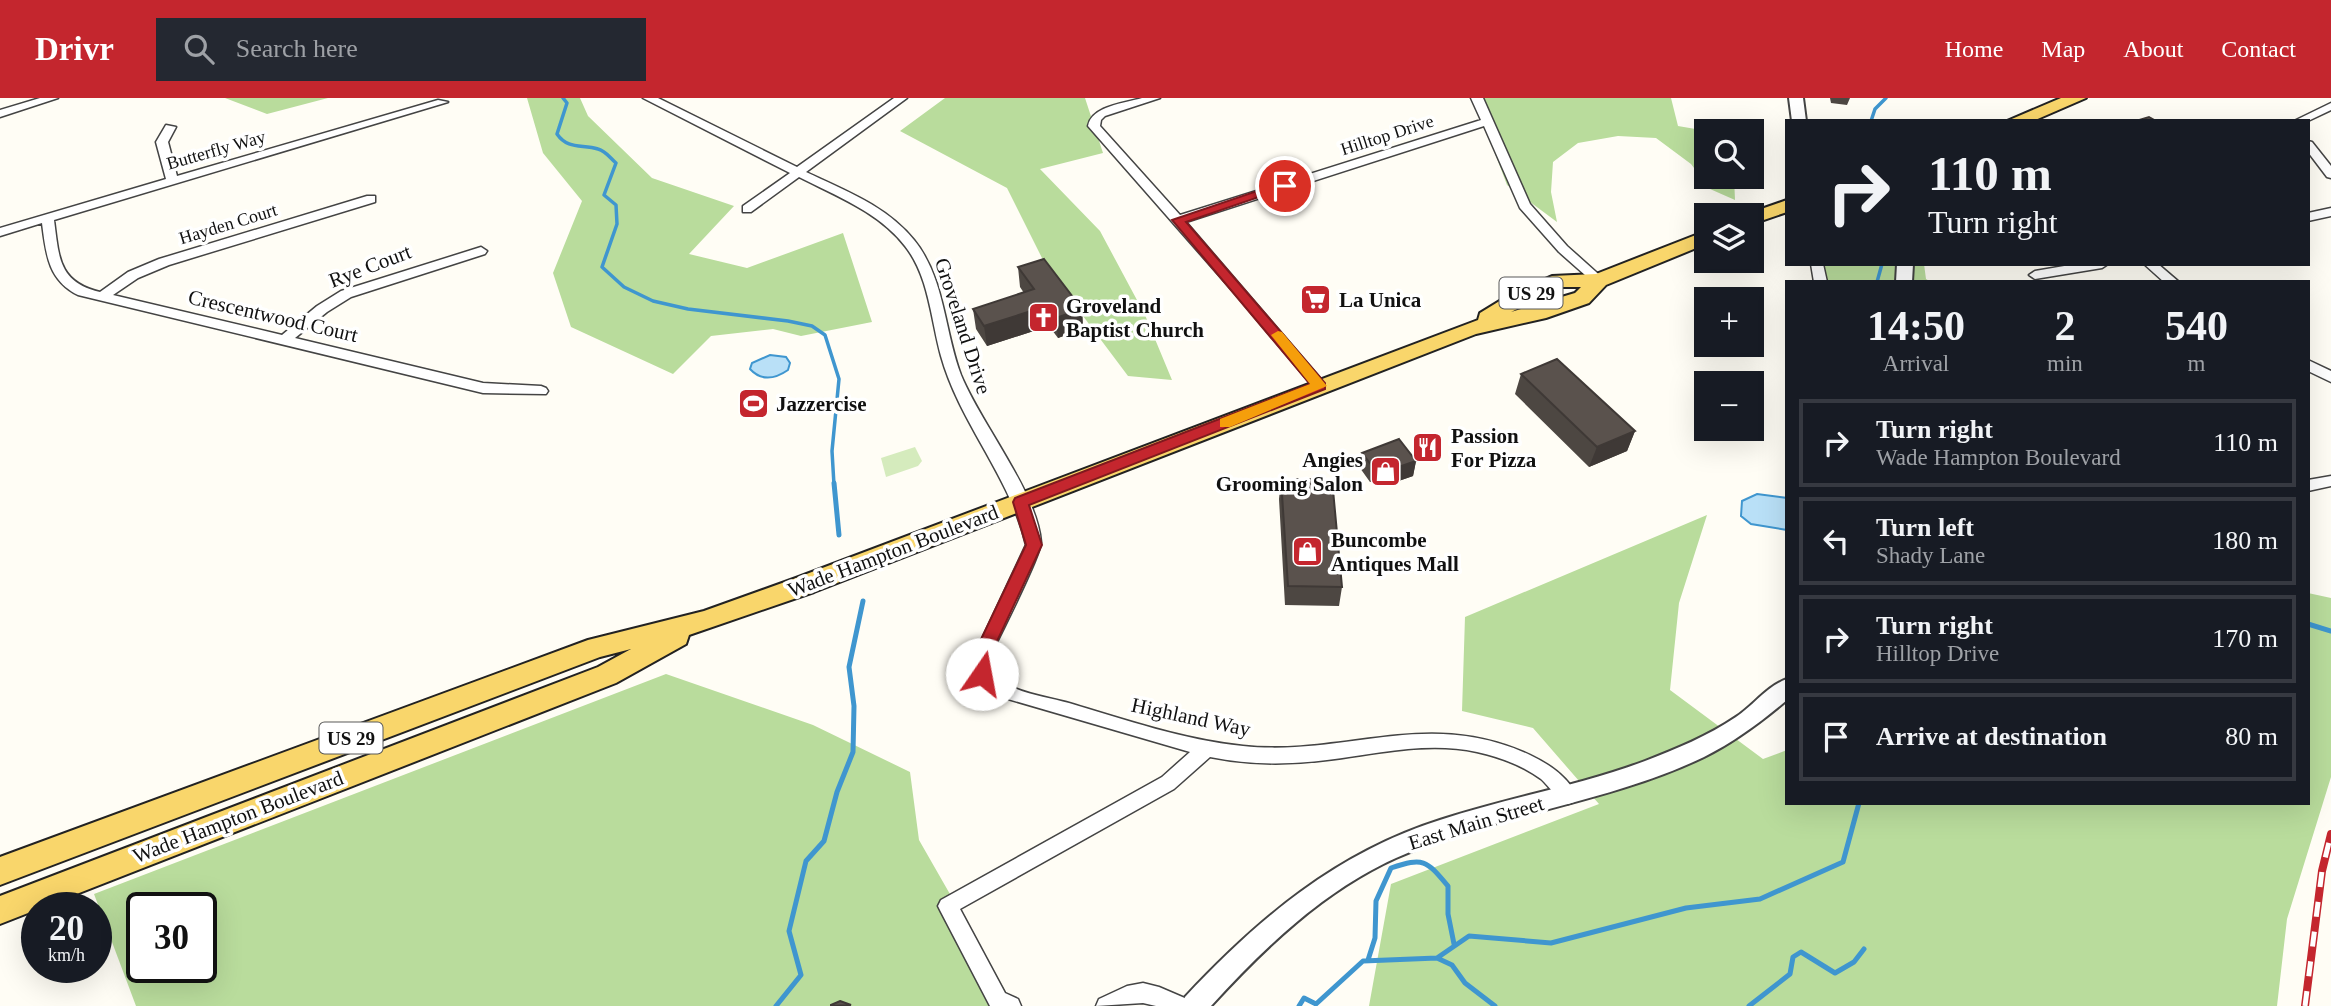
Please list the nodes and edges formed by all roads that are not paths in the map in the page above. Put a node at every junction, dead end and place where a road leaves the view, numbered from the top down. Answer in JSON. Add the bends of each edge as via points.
{"nodes":[{"id":1,"x":52,"y":98,"type":"edge"},
{"id":2,"x":649,"y":98,"type":"edge"},
{"id":3,"x":901,"y":98,"type":"edge"},
{"id":4,"x":1154,"y":98,"type":"edge"},
{"id":5,"x":1477,"y":98,"type":"edge"},
{"id":6,"x":1796,"y":98,"type":"edge"},
{"id":7,"x":2077,"y":98,"type":"edge"},
{"id":8,"x":442,"y":102,"type":"dead end"},
{"id":9,"x":2331,"y":106,"type":"edge"},
{"id":10,"x":0,"y":114,"type":"edge"},
{"id":11,"x":1799,"y":119,"type":"edge"},
{"id":12,"x":2021,"y":119,"type":"edge"},
{"id":13,"x":2304,"y":119,"type":"edge"},
{"id":14,"x":1486,"y":122,"type":"junction"},
{"id":15,"x":170,"y":127,"type":"dead end"},
{"id":16,"x":2310,"y":147,"type":"edge"},
{"id":17,"x":799,"y":172,"type":"junction"},
{"id":18,"x":2331,"y":174,"type":"edge"},
{"id":19,"x":172,"y":181,"type":"junction"},
{"id":20,"x":372,"y":199,"type":"dead end"},
{"id":21,"x":1785,"y":207,"type":"edge"},
{"id":22,"x":747,"y":209,"type":"dead end"},
{"id":23,"x":2331,"y":212,"type":"edge"},
{"id":24,"x":1764,"y":214,"type":"edge"},
{"id":25,"x":2310,"y":217,"type":"edge"},
{"id":26,"x":48,"y":218,"type":"junction"},
{"id":27,"x":1178,"y":220,"type":"junction"},
{"id":28,"x":0,"y":232,"type":"edge"},
{"id":29,"x":1694,"y":242,"type":"edge"},
{"id":30,"x":481,"y":251,"type":"dead end"},
{"id":31,"x":2090,"y":266,"type":"edge"},
{"id":32,"x":2153,"y":266,"type":"edge"},
{"id":33,"x":2035,"y":275,"type":"dead end"},
{"id":34,"x":1599,"y":280,"type":"junction"},
{"id":35,"x":2170,"y":280,"type":"edge"},
{"id":36,"x":101,"y":296,"type":"junction"},
{"id":37,"x":285,"y":340,"type":"junction"},
{"id":38,"x":2310,"y":366,"type":"edge"},
{"id":39,"x":2331,"y":377,"type":"edge"},
{"id":40,"x":1320,"y":386,"type":"junction"},
{"id":41,"x":541,"y":391,"type":"dead end"},
{"id":42,"x":2331,"y":481,"type":"edge"},
{"id":43,"x":2310,"y":486,"type":"edge"},
{"id":44,"x":1021,"y":502,"type":"junction"},
{"id":45,"x":706,"y":621,"type":"junction"},
{"id":46,"x":1785,"y":690,"type":"edge"},
{"id":47,"x":351,"y":738,"type":"junction"},
{"id":48,"x":1208,"y":747,"type":"junction"},
{"id":49,"x":357,"y":771,"type":"junction"},
{"id":50,"x":1567,"y":796,"type":"junction"},
{"id":51,"x":0,"y":871,"type":"edge"},
{"id":52,"x":0,"y":910,"type":"edge"},
{"id":53,"x":1011,"y":1006,"type":"edge"},
{"id":54,"x":1106,"y":1006,"type":"edge"},
{"id":55,"x":1180,"y":1006,"type":"edge"},
{"id":56,"x":1194,"y":1006,"type":"edge"}],
"edges":[{"from":1,"to":10,"type":"street"},
{"from":2,"to":17,"type":"street","name":"Groveland Drive"},
{"from":3,"to":17,"type":"street"},
{"from":4,"to":27,"type":"street","via":[[1101,114],[1094,123]]},
{"from":5,"to":14,"type":"street"},
{"from":6,"to":11,"type":"street"},
{"from":7,"to":12,"type":"main road"},
{"from":8,"to":19,"type":"street","name":"Butterfly Way"},
{"from":9,"to":13,"type":"street"},
{"from":14,"to":27,"type":"street","name":"Hilltop Drive"},
{"from":14,"to":34,"type":"street","via":[[1524,205],[1563,249]]},
{"from":15,"to":19,"type":"street","via":[[162,142]]},
{"from":16,"to":18,"type":"street"},
{"from":17,"to":22,"type":"street"},
{"from":17,"to":44,"type":"street","name":"Groveland Drive","via":[[879,214],[919,258],[957,383]]},
{"from":19,"to":26,"type":"street","name":"Butterfly Way"},
{"from":20,"to":36,"type":"street","name":"Hayden Court","via":[[164,262]]},
{"from":21,"to":24,"type":"main road"},
{"from":23,"to":25,"type":"street"},
{"from":26,"to":28,"type":"street","name":"Butterfly Way"},
{"from":26,"to":36,"type":"street","name":"Crescentwood Court","via":[[57,273],[72,288]]},
{"from":27,"to":40,"type":"street"},
{"from":29,"to":34,"type":"main road","name":"Wade Hampton Boulevard","number":"US 29"},
{"from":30,"to":37,"type":"street","name":"Rye Court","via":[[346,294]]},
{"from":31,"to":33,"type":"street"},
{"from":32,"to":35,"type":"street"},
{"from":34,"to":40,"type":"main road","name":"Wade Hampton Boulevard","number":"US 29","via":[[1582,298],[1471,328]]},
{"from":36,"to":37,"type":"street","name":"Crescentwood Court"},
{"from":37,"to":41,"type":"street","name":"Crescentwood Court","via":[[483,388]]},
{"from":38,"to":39,"type":"street"},
{"from":40,"to":44,"type":"main road","name":"Wade Hampton Boulevard","number":"US 29"},
{"from":42,"to":43,"type":"street"},
{"from":44,"to":45,"type":"main road","name":"Wade Hampton Boulevard","number":"US 29"},
{"from":44,"to":48,"type":"street","name":"Highland Way","via":[[1034,545],[983,654],[980,668],[985,679],[1024,697]]},
{"from":45,"to":47,"type":"main road","name":"Wade Hampton Boulevard","number":"US 29","via":[[597,647]]},
{"from":45,"to":49,"type":"main road","name":"Wade Hampton Boulevard","number":"US 29","via":[[607,675]]},
{"from":46,"to":50,"type":"street","name":"East Main Street","via":[[1710,743],[1639,775]]},
{"from":47,"to":49,"type":"main road"},
{"from":47,"to":51,"type":"main road","name":"Wade Hampton Boulevard","number":"US 29"},
{"from":48,"to":50,"type":"street","name":"Highland Way","via":[[1297,756],[1407,739],[1447,738],[1529,762],[1556,780]]},
{"from":48,"to":53,"type":"street","via":[[1168,783],[948,906],[998,1000]]},
{"from":49,"to":52,"type":"main road","name":"Wade Hampton Boulevard","number":"US 29"},
{"from":50,"to":56,"type":"street","name":"East Main Street","via":[[1436,832],[1354,868],[1316,891],[1247,947]]},
{"from":54,"to":55,"type":"street","via":[[1125,996],[1150,992]]}]}
